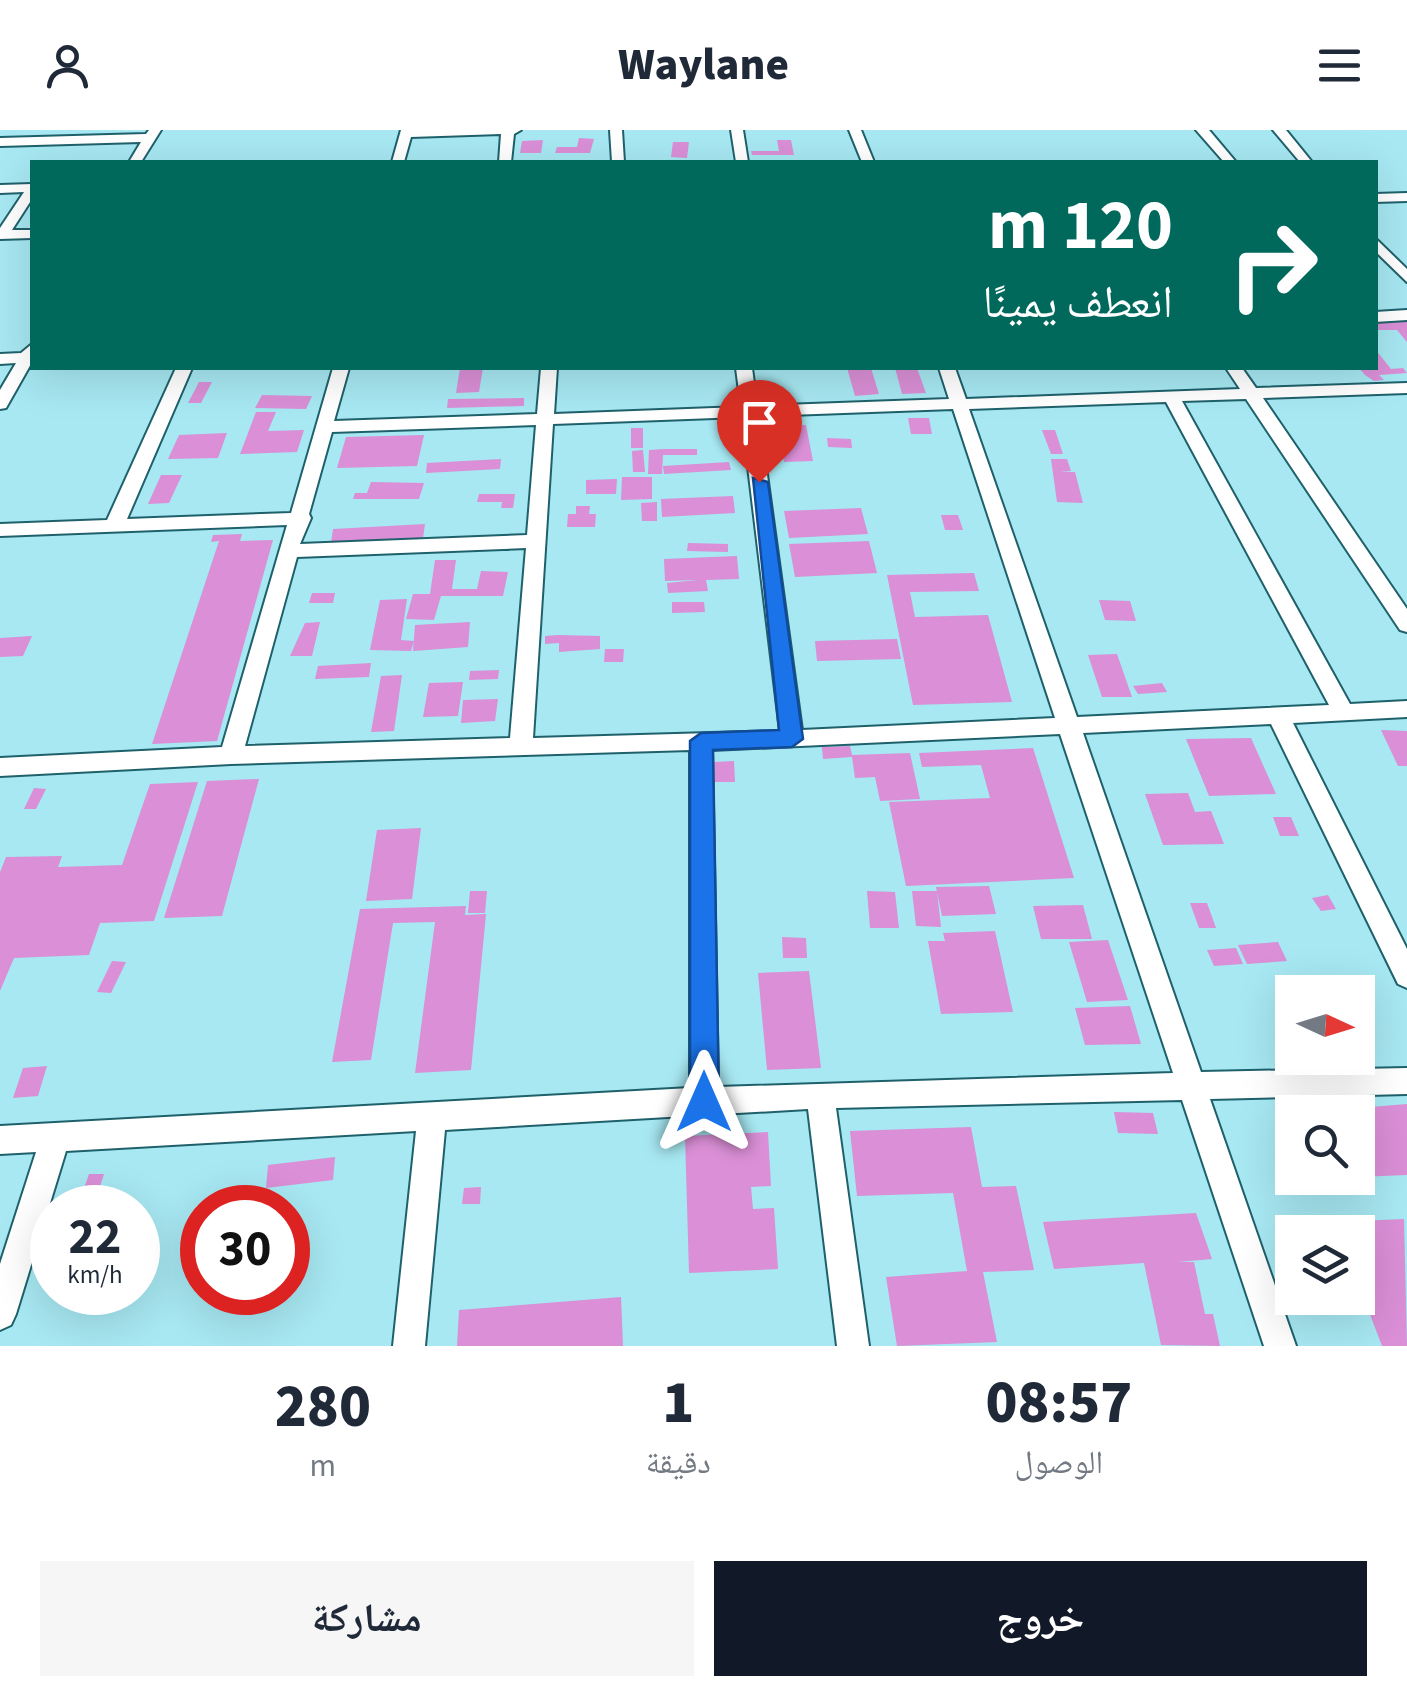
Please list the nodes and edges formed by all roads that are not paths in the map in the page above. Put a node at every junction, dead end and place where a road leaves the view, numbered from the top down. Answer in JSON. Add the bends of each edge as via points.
{"nodes":[{"id":1,"x":511,"y":130,"type":"edge"},
{"id":2,"x":616,"y":130,"type":"edge"},
{"id":3,"x":738,"y":130,"type":"edge"},
{"id":4,"x":855,"y":130,"type":"edge"},
{"id":5,"x":1202,"y":130,"type":"edge"},
{"id":6,"x":1279,"y":130,"type":"edge"},
{"id":7,"x":407,"y":132,"type":"edge"},
{"id":8,"x":153,"y":134,"type":"edge"},
{"id":9,"x":67,"y":140,"type":"edge"},
{"id":10,"x":0,"y":142,"type":"edge"},
{"id":11,"x":136,"y":160,"type":"edge"},
{"id":12,"x":399,"y":160,"type":"edge"},
{"id":13,"x":505,"y":160,"type":"edge"},
{"id":14,"x":618,"y":160,"type":"edge"},
{"id":15,"x":742,"y":160,"type":"edge"},
{"id":16,"x":867,"y":160,"type":"edge"},
{"id":17,"x":1228,"y":160,"type":"edge"},
{"id":18,"x":1304,"y":160,"type":"edge"},
{"id":19,"x":0,"y":189,"type":"edge"},
{"id":20,"x":30,"y":189,"type":"edge"},
{"id":21,"x":30,"y":192,"type":"edge"},
{"id":22,"x":1407,"y":196,"type":"edge"},
{"id":23,"x":1378,"y":198,"type":"edge"},
{"id":24,"x":30,"y":234,"type":"edge"},
{"id":25,"x":1,"y":235,"type":"edge"},
{"id":26,"x":1378,"y":245,"type":"edge"},
{"id":27,"x":1407,"y":278,"type":"edge"},
{"id":28,"x":1407,"y":316,"type":"edge"},
{"id":29,"x":1378,"y":317,"type":"edge"},
{"id":30,"x":30,"y":354,"type":"edge"},
{"id":31,"x":0,"y":359,"type":"edge"},
{"id":32,"x":183,"y":370,"type":"edge"},
{"id":33,"x":340,"y":370,"type":"edge"},
{"id":34,"x":549,"y":370,"type":"edge"},
{"id":35,"x":744,"y":370,"type":"edge"},
{"id":36,"x":948,"y":370,"type":"edge"},
{"id":37,"x":1235,"y":370,"type":"edge"},
{"id":38,"x":1407,"y":388,"type":"edge"},
{"id":39,"x":1252,"y":393,"type":"junction"},
{"id":40,"x":1171,"y":396,"type":"junction"},
{"id":41,"x":960,"y":402,"type":"junction"},
{"id":42,"x":0,"y":404,"type":"edge"},
{"id":43,"x":750,"y":409,"type":"junction"},
{"id":44,"x":546,"y":418,"type":"junction"},
{"id":45,"x":326,"y":427,"type":"junction"},
{"id":46,"x":302,"y":518,"type":"junction"},
{"id":47,"x":114,"y":526,"type":"junction"},
{"id":48,"x":0,"y":530,"type":"edge"},
{"id":49,"x":537,"y":541,"type":"junction"},
{"id":50,"x":292,"y":551,"type":"junction"},
{"id":51,"x":1407,"y":625,"type":"edge"},
{"id":52,"x":1407,"y":709,"type":"edge"},
{"id":53,"x":1344,"y":712,"type":"junction"},
{"id":54,"x":1278,"y":714,"type":"junction"},
{"id":55,"x":1068,"y":723,"type":"junction"},
{"id":56,"x":792,"y":739,"type":"junction"},
{"id":57,"x":701,"y":741,"type":"junction"},
{"id":58,"x":521,"y":746,"type":"junction"},
{"id":59,"x":230,"y":755,"type":"junction"},
{"id":60,"x":0,"y":767,"type":"edge"},
{"id":61,"x":1407,"y":976,"type":"edge"},
{"id":62,"x":1407,"y":1081,"type":"edge"},
{"id":63,"x":1189,"y":1087,"type":"junction"},
{"id":64,"x":820,"y":1095,"type":"junction"},
{"id":65,"x":704,"y":1102,"type":"junction"},
{"id":66,"x":432,"y":1117,"type":"junction"},
{"id":67,"x":55,"y":1138,"type":"junction"},
{"id":68,"x":0,"y":1140,"type":"edge"},
{"id":69,"x":0,"y":1314,"type":"edge"},
{"id":70,"x":409,"y":1346,"type":"edge"},
{"id":71,"x":853,"y":1346,"type":"edge"},
{"id":72,"x":1280,"y":1346,"type":"edge"}],
"edges":[{"from":1,"to":7,"type":"street"},
{"from":1,"to":13,"type":"street"},
{"from":2,"to":14,"type":"street"},
{"from":3,"to":15,"type":"street"},
{"from":4,"to":16,"type":"street"},
{"from":5,"to":17,"type":"street"},
{"from":6,"to":18,"type":"street"},
{"from":7,"to":12,"type":"street"},
{"from":8,"to":9,"type":"street"},
{"from":8,"to":11,"type":"street"},
{"from":9,"to":10,"type":"street"},
{"from":19,"to":20,"type":"street"},
{"from":21,"to":25,"type":"street"},
{"from":22,"to":23,"type":"street"},
{"from":24,"to":25,"type":"street"},
{"from":26,"to":27,"type":"street"},
{"from":28,"to":29,"type":"street"},
{"from":30,"to":31,"type":"street"},
{"from":30,"to":42,"type":"street"},
{"from":32,"to":47,"type":"street"},
{"from":33,"to":45,"type":"street"},
{"from":34,"to":44,"type":"street"},
{"from":35,"to":43,"type":"street"},
{"from":36,"to":41,"type":"street"},
{"from":37,"to":39,"type":"street"},
{"from":38,"to":39,"type":"street"},
{"from":39,"to":40,"type":"street"},
{"from":39,"to":51,"type":"street"},
{"from":40,"to":41,"type":"street"},
{"from":40,"to":53,"type":"street"},
{"from":41,"to":43,"type":"street"},
{"from":41,"to":55,"type":"street"},
{"from":43,"to":44,"type":"street"},
{"from":43,"to":56,"type":"street"},
{"from":44,"to":45,"type":"street"},
{"from":44,"to":49,"type":"street"},
{"from":45,"to":46,"type":"street"},
{"from":46,"to":47,"type":"street"},
{"from":46,"to":50,"type":"street"},
{"from":47,"to":48,"type":"street"},
{"from":49,"to":50,"type":"street"},
{"from":49,"to":58,"type":"street"},
{"from":50,"to":59,"type":"street"},
{"from":52,"to":53,"type":"street"},
{"from":53,"to":54,"type":"street"},
{"from":54,"to":55,"type":"street"},
{"from":54,"to":61,"type":"street"},
{"from":55,"to":56,"type":"street"},
{"from":55,"to":63,"type":"street"},
{"from":56,"to":57,"type":"street"},
{"from":57,"to":58,"type":"street"},
{"from":57,"to":65,"type":"street"},
{"from":58,"to":59,"type":"street"},
{"from":59,"to":60,"type":"street"},
{"from":62,"to":63,"type":"street"},
{"from":63,"to":64,"type":"street"},
{"from":63,"to":72,"type":"street"},
{"from":64,"to":65,"type":"street"},
{"from":64,"to":71,"type":"street"},
{"from":65,"to":66,"type":"street"},
{"from":66,"to":67,"type":"street"},
{"from":66,"to":70,"type":"street"},
{"from":67,"to":68,"type":"street"},
{"from":67,"to":69,"type":"street"}]}
